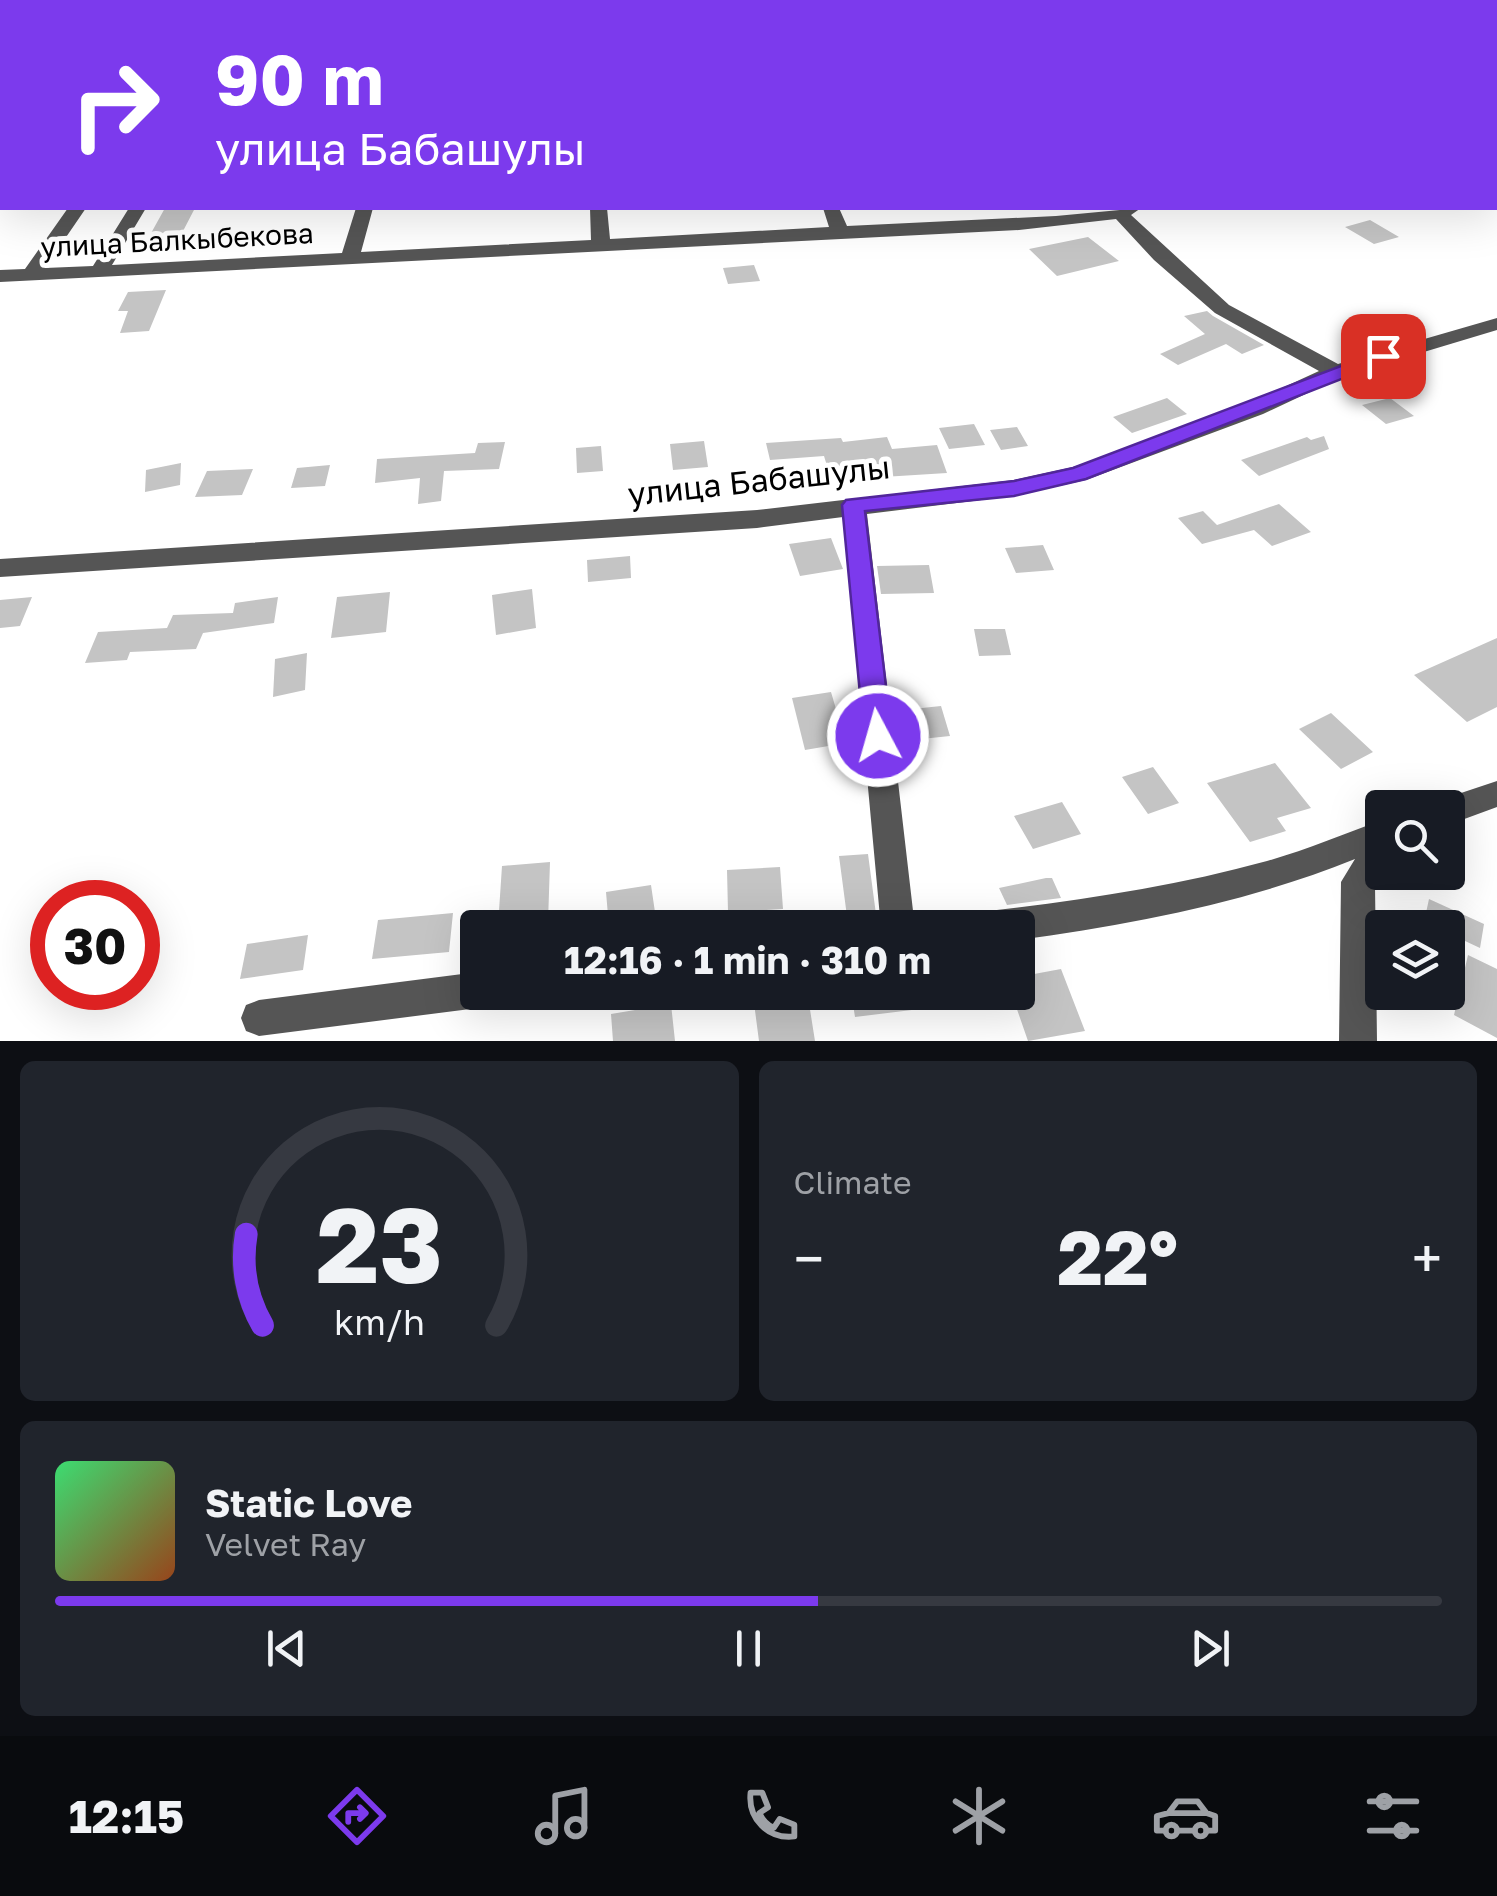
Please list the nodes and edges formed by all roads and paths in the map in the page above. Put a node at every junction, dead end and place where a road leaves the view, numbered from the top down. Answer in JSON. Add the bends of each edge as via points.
{"nodes":[{"id":1,"x":75,"y":210,"type":"edge"},
{"id":2,"x":136,"y":210,"type":"edge"},
{"id":3,"x":363,"y":210,"type":"edge"},
{"id":4,"x":598,"y":210,"type":"edge"},
{"id":5,"x":832,"y":210,"type":"edge"},
{"id":6,"x":1128,"y":211,"type":"edge"},
{"id":7,"x":1072,"y":213,"type":"edge"},
{"id":8,"x":840,"y":233,"type":"junction"},
{"id":9,"x":601,"y":245,"type":"junction"},
{"id":10,"x":350,"y":259,"type":"junction"},
{"id":11,"x":99,"y":271,"type":"junction"},
{"id":12,"x":31,"y":274,"type":"junction"},
{"id":13,"x":0,"y":276,"type":"edge"},
{"id":14,"x":1497,"y":324,"type":"edge"},
{"id":15,"x":1336,"y":371,"type":"junction"},
{"id":16,"x":854,"y":505,"type":"junction"},
{"id":17,"x":0,"y":568,"type":"edge"},
{"id":18,"x":1497,"y":794,"type":"edge"},
{"id":19,"x":1465,"y":805,"type":"edge"},
{"id":20,"x":1365,"y":841,"type":"edge"},
{"id":21,"x":1365,"y":873,"type":"edge"},
{"id":22,"x":896,"y":910,"type":"edge"},
{"id":23,"x":1035,"y":922,"type":"edge"},
{"id":24,"x":460,"y":992,"type":"edge"},
{"id":25,"x":259,"y":1018,"type":"dead end"},
{"id":26,"x":1358,"y":1041,"type":"edge"}],
"edges":[{"from":1,"to":12,"type":"street"},
{"from":2,"to":11,"type":"street"},
{"from":3,"to":10,"type":"street"},
{"from":4,"to":9,"type":"street"},
{"from":5,"to":8,"type":"street"},
{"from":6,"to":7,"type":"street","name":"улица Балкыбекова"},
{"from":6,"to":15,"type":"street","via":[[1161,256],[1222,309]]},
{"from":7,"to":8,"type":"street","name":"улица Балкыбекова"},
{"from":8,"to":9,"type":"street","name":"улица Балкыбекова"},
{"from":9,"to":10,"type":"street","name":"улица Балкыбекова"},
{"from":10,"to":11,"type":"street","name":"улица Балкыбекова"},
{"from":11,"to":12,"type":"street","name":"улица Балкыбекова"},
{"from":12,"to":13,"type":"street","name":"улица Балкыбекова"},
{"from":14,"to":15,"type":"street","name":"улица Бабашулы"},
{"from":15,"to":16,"type":"street","name":"улица Бабашулы","via":[[1078,474],[1014,488]]},
{"from":16,"to":17,"type":"street","name":"улица Бабашулы","via":[[757,519]]},
{"from":16,"to":22,"type":"street"},
{"from":18,"to":19,"type":"street"},
{"from":20,"to":23,"type":"street","via":[[1269,876]]},
{"from":21,"to":26,"type":"street","via":[[1358,882]]},
{"from":24,"to":25,"type":"street"}]}
